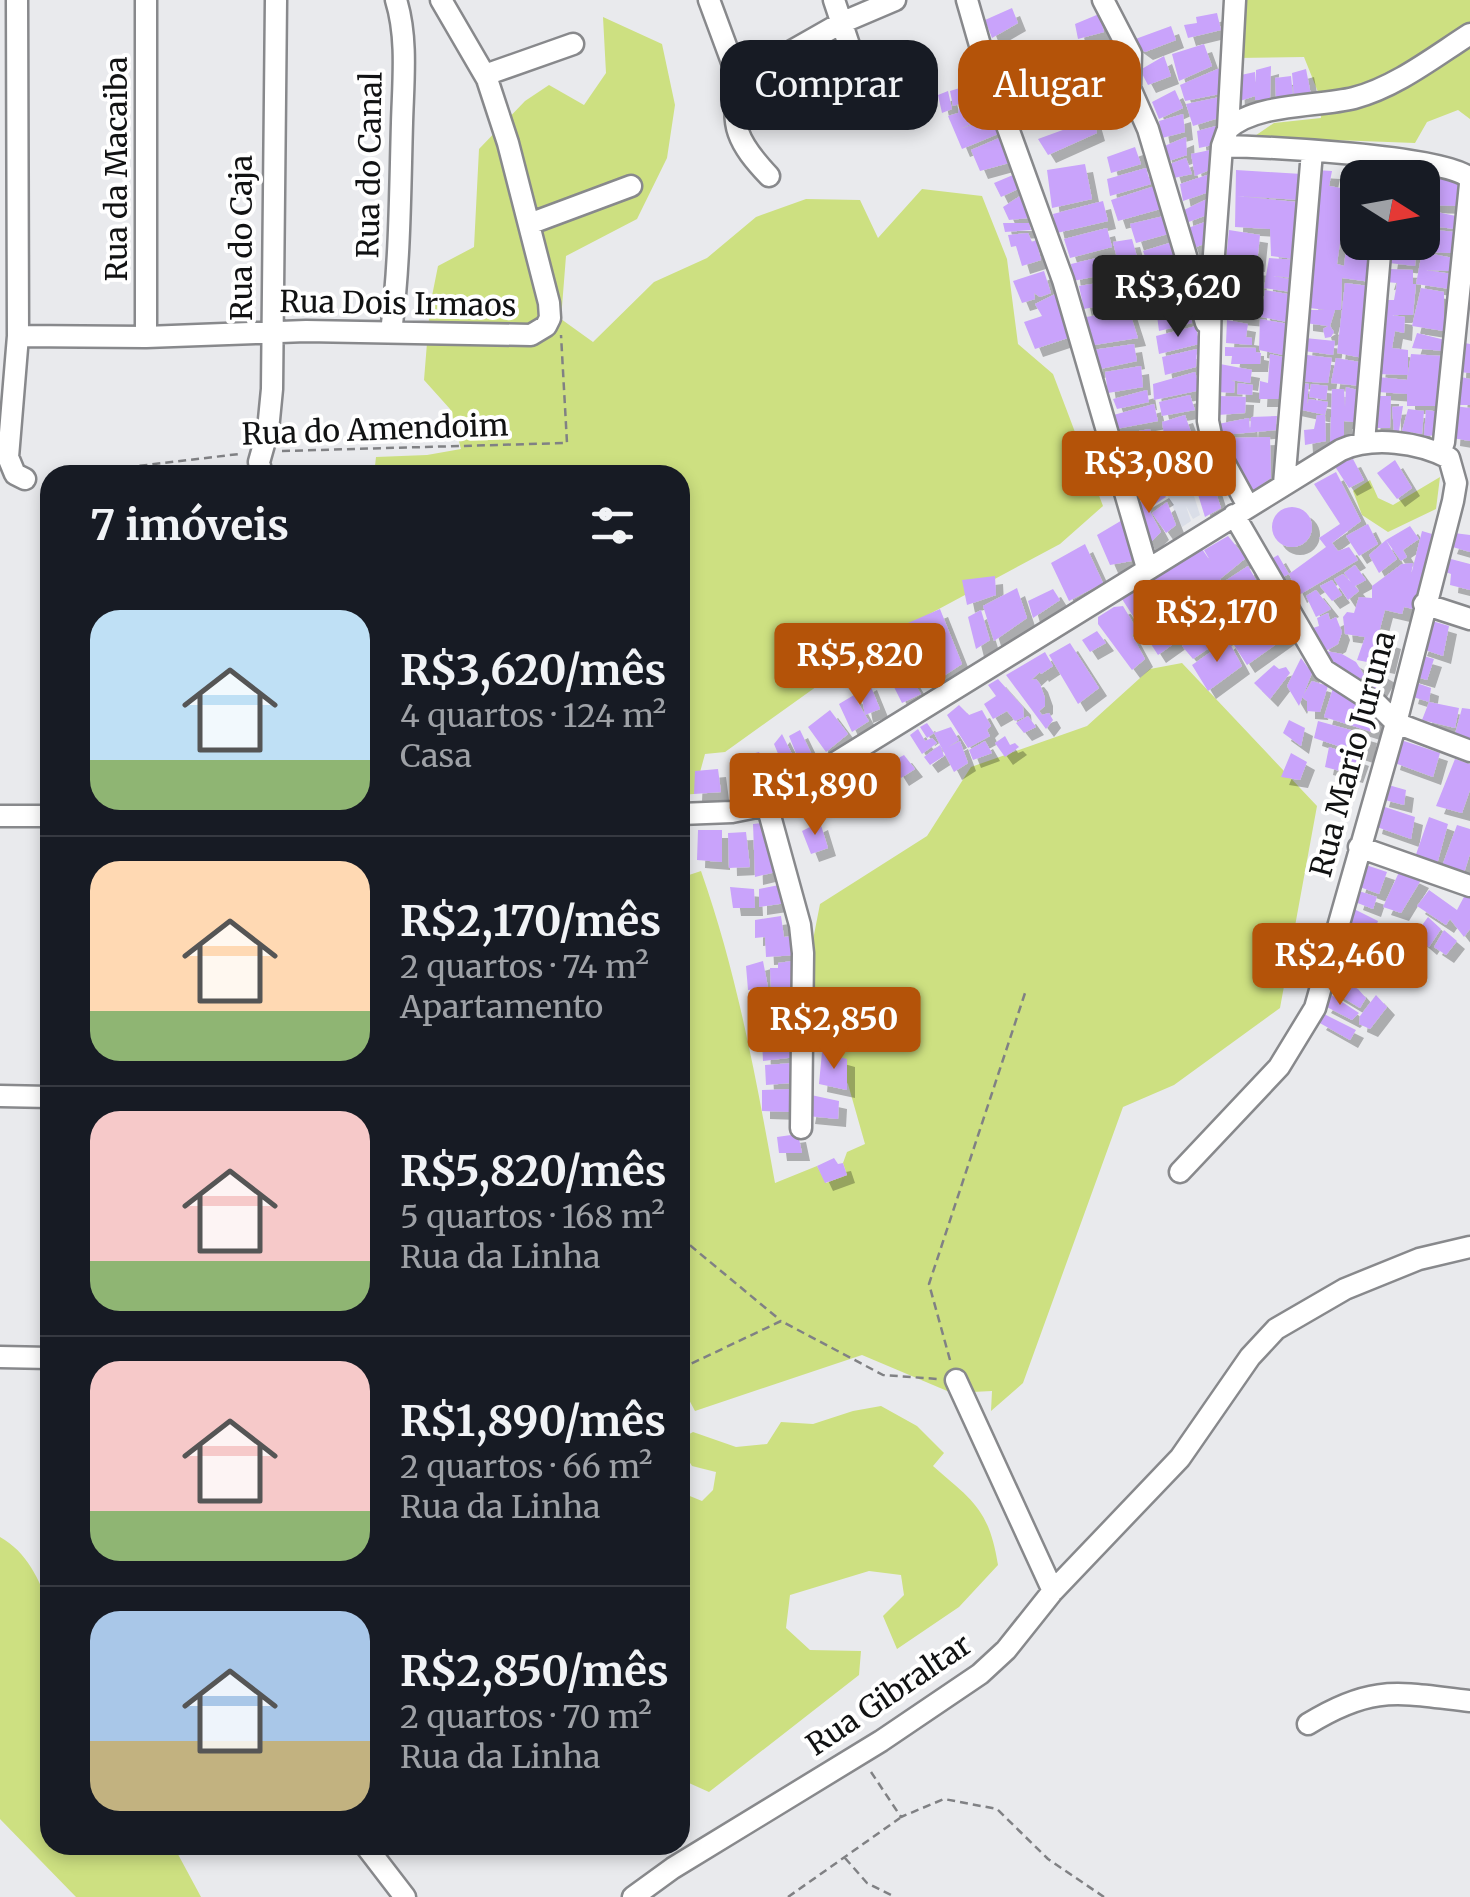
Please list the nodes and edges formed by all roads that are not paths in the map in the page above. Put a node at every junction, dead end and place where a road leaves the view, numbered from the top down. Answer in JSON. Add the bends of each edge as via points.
{"nodes":[{"id":1,"x":16,"y":0,"type":"edge"},
{"id":2,"x":146,"y":0,"type":"edge"},
{"id":3,"x":276,"y":0,"type":"edge"},
{"id":4,"x":396,"y":0,"type":"edge"},
{"id":5,"x":441,"y":0,"type":"edge"},
{"id":6,"x":709,"y":0,"type":"edge"},
{"id":7,"x":834,"y":0,"type":"edge"},
{"id":8,"x":894,"y":0,"type":"edge"},
{"id":9,"x":968,"y":0,"type":"edge"},
{"id":10,"x":1102,"y":0,"type":"edge"},
{"id":11,"x":1236,"y":0,"type":"edge"},
{"id":12,"x":841,"y":22,"type":"junction"},
{"id":13,"x":1470,"y":34,"type":"edge"},
{"id":14,"x":724,"y":40,"type":"edge"},
{"id":15,"x":810,"y":40,"type":"edge"},
{"id":16,"x":847,"y":40,"type":"edge"},
{"id":17,"x":573,"y":44,"type":"dead end"},
{"id":18,"x":485,"y":76,"type":"junction"},
{"id":19,"x":738,"y":130,"type":"edge"},
{"id":20,"x":1225,"y":138,"type":"junction"},
{"id":21,"x":1312,"y":152,"type":"junction"},
{"id":22,"x":1350,"y":160,"type":"edge"},
{"id":23,"x":9,"y":165,"type":"edge"},
{"id":24,"x":1440,"y":169,"type":"edge"},
{"id":25,"x":769,"y":176,"type":"dead end"},
{"id":26,"x":1470,"y":181,"type":"edge"},
{"id":27,"x":631,"y":186,"type":"dead end"},
{"id":28,"x":1469,"y":194,"type":"edge"},
{"id":29,"x":529,"y":224,"type":"junction"},
{"id":30,"x":1379,"y":260,"type":"edge"},
{"id":31,"x":272,"y":332,"type":"junction"},
{"id":32,"x":392,"y":332,"type":"junction"},
{"id":33,"x":1462,"y":332,"type":"edge"},
{"id":34,"x":1210,"y":334,"type":"junction"},
{"id":35,"x":18,"y":336,"type":"junction"},
{"id":36,"x":146,"y":337,"type":"junction"},
{"id":37,"x":1364,"y":442,"type":"junction"},
{"id":38,"x":1451,"y":452,"type":"edge"},
{"id":39,"x":259,"y":465,"type":"edge"},
{"id":40,"x":25,"y":479,"type":"dead end"},
{"id":41,"x":1284,"y":484,"type":"junction"},
{"id":42,"x":1463,"y":485,"type":"edge"},
{"id":43,"x":1241,"y":510,"type":"junction"},
{"id":44,"x":1147,"y":568,"type":"junction"},
{"id":45,"x":1424,"y":604,"type":"junction"},
{"id":46,"x":1470,"y":619,"type":"edge"},
{"id":47,"x":1396,"y":723,"type":"junction"},
{"id":48,"x":1470,"y":751,"type":"edge"},
{"id":49,"x":767,"y":805,"type":"junction"},
{"id":50,"x":690,"y":814,"type":"edge"},
{"id":51,"x":0,"y":816,"type":"edge"},
{"id":52,"x":40,"y":816,"type":"edge"},
{"id":53,"x":1358,"y":847,"type":"junction"},
{"id":54,"x":1470,"y":886,"type":"edge"},
{"id":55,"x":0,"y":1096,"type":"edge"},
{"id":56,"x":40,"y":1097,"type":"edge"},
{"id":57,"x":801,"y":1128,"type":"dead end"},
{"id":58,"x":1180,"y":1172,"type":"dead end"},
{"id":59,"x":1470,"y":1247,"type":"edge"},
{"id":60,"x":0,"y":1357,"type":"edge"},
{"id":61,"x":40,"y":1358,"type":"edge"},
{"id":62,"x":956,"y":1380,"type":"road end"},
{"id":63,"x":1053,"y":1591,"type":"junction"},
{"id":64,"x":1470,"y":1700,"type":"edge"},
{"id":65,"x":1308,"y":1724,"type":"dead end"},
{"id":66,"x":373,"y":1855,"type":"edge"},
{"id":67,"x":405,"y":1897,"type":"edge"},
{"id":68,"x":633,"y":1897,"type":"edge"}],
"edges":[{"from":1,"to":23,"type":"street"},
{"from":2,"to":36,"type":"street","name":"Rua da Macaiba"},
{"from":3,"to":31,"type":"street","name":"Rua do Caja"},
{"from":4,"to":32,"type":"street","name":"Rua do Canal","via":[[403,88]]},
{"from":5,"to":18,"type":"street","name":"Rua Dois Irmaos"},
{"from":6,"to":14,"type":"street"},
{"from":7,"to":12,"type":"street"},
{"from":8,"to":12,"type":"street"},
{"from":9,"to":44,"type":"street","via":[[1075,318]]},
{"from":10,"to":34,"type":"street","via":[[1131,54],[1130,88]]},
{"from":11,"to":20,"type":"street"},
{"from":12,"to":15,"type":"street"},
{"from":12,"to":16,"type":"street"},
{"from":13,"to":20,"type":"street","via":[[1385,87],[1246,117]]},
{"from":17,"to":18,"type":"street"},
{"from":18,"to":29,"type":"street","name":"Rua Dois Irmaos"},
{"from":19,"to":25,"type":"street","via":[[739,141]]},
{"from":20,"to":21,"type":"street"},
{"from":20,"to":34,"type":"street"},
{"from":21,"to":22,"type":"street"},
{"from":21,"to":41,"type":"street"},
{"from":23,"to":35,"type":"street"},
{"from":24,"to":26,"type":"street","via":[[1454,169]]},
{"from":26,"to":28,"type":"street"},
{"from":27,"to":29,"type":"street"},
{"from":28,"to":33,"type":"street"},
{"from":29,"to":32,"type":"street","name":"Rua Dois Irmaos","via":[[549,303],[550,318],[540,332]]},
{"from":30,"to":37,"type":"street"},
{"from":31,"to":32,"type":"street","name":"Rua Dois Irmaos"},
{"from":31,"to":36,"type":"street","name":"Rua Dois Irmaos"},
{"from":31,"to":39,"type":"street","name":"Rua do Caja","via":[[271,415]]},
{"from":33,"to":38,"type":"street"},
{"from":34,"to":43,"type":"street","via":[[1208,421]]},
{"from":35,"to":36,"type":"street","name":"Rua Dois Irmaos"},
{"from":35,"to":40,"type":"street","via":[[8,457]]},
{"from":37,"to":38,"type":"street"},
{"from":37,"to":41,"type":"street"},
{"from":38,"to":42,"type":"street"},
{"from":41,"to":43,"type":"street"},
{"from":42,"to":45,"type":"street","name":"Rua Mario Juruna"},
{"from":43,"to":44,"type":"street"},
{"from":43,"to":47,"type":"street","via":[[1324,670]]},
{"from":44,"to":49,"type":"street"},
{"from":45,"to":46,"type":"street"},
{"from":45,"to":47,"type":"street","name":"Rua Mario Juruna"},
{"from":47,"to":48,"type":"street"},
{"from":47,"to":53,"type":"street","name":"Rua Mario Juruna"},
{"from":49,"to":50,"type":"street"},
{"from":49,"to":57,"type":"street","via":[[804,952]]},
{"from":51,"to":52,"type":"street"},
{"from":53,"to":54,"type":"street"},
{"from":53,"to":58,"type":"street","name":"Rua Mario Juruna","via":[[1315,1008],[1299,1039]]},
{"from":55,"to":56,"type":"street"},
{"from":59,"to":63,"type":"street","name":"Rua Gibraltar","via":[[1345,1289],[1276,1329],[1180,1458]]},
{"from":60,"to":61,"type":"street"},
{"from":62,"to":63,"type":"street"},
{"from":63,"to":68,"type":"street","name":"Rua Gibraltar","via":[[980,1674]]},
{"from":64,"to":65,"type":"street","via":[[1372,1694]]},
{"from":66,"to":67,"type":"street"}]}
